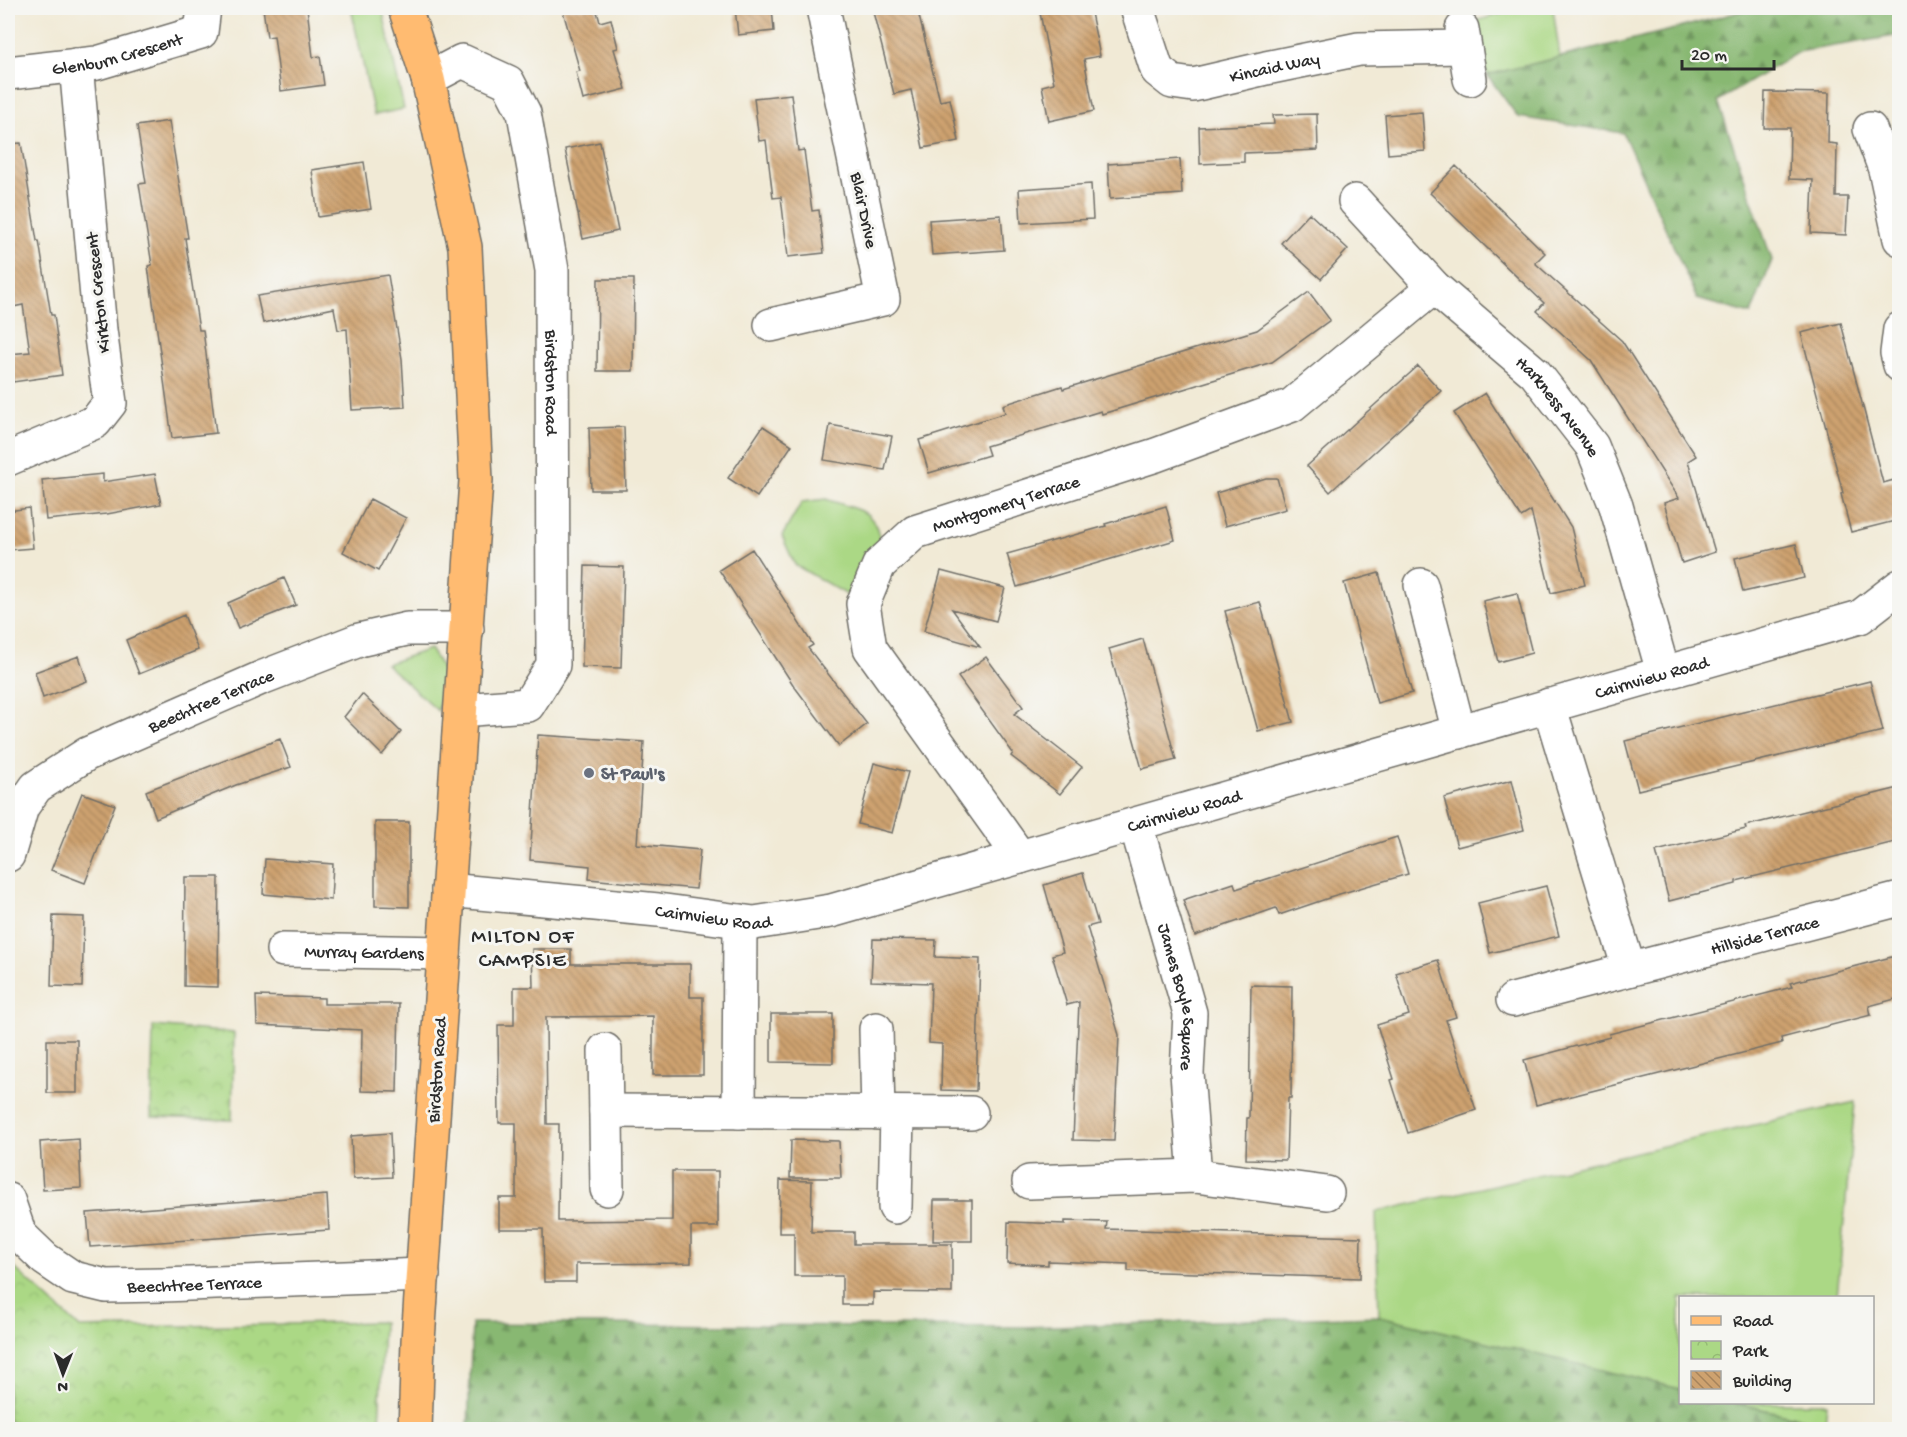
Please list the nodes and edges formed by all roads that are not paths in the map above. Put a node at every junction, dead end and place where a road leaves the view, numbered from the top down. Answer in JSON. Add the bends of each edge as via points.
{"nodes":[{"id":1,"x":204,"y":8,"type":"edge"},
{"id":2,"x":405,"y":8,"type":"edge"},
{"id":3,"x":823,"y":8,"type":"edge"},
{"id":4,"x":1137,"y":8,"type":"edge"},
{"id":5,"x":76,"y":65,"type":"junction"},
{"id":6,"x":8,"y":73,"type":"edge"},
{"id":7,"x":428,"y":80,"type":"junction"},
{"id":8,"x":1470,"y":80,"type":"dead end"},
{"id":9,"x":1870,"y":129,"type":"dead end"},
{"id":10,"x":1892,"y":167,"type":"edge"},
{"id":11,"x":1355,"y":201,"type":"dead end"},
{"id":12,"x":1899,"y":239,"type":"edge"},
{"id":13,"x":1434,"y":287,"type":"junction"},
{"id":14,"x":771,"y":325,"type":"dead end"},
{"id":15,"x":1899,"y":329,"type":"edge"},
{"id":16,"x":1899,"y":365,"type":"edge"},
{"id":17,"x":8,"y":459,"type":"edge"},
{"id":18,"x":1421,"y":585,"type":"dead end"},
{"id":19,"x":1899,"y":586,"type":"edge"},
{"id":20,"x":467,"y":629,"type":"junction"},
{"id":21,"x":1663,"y":672,"type":"junction"},
{"id":22,"x":1549,"y":705,"type":"junction"},
{"id":23,"x":461,"y":710,"type":"junction"},
{"id":24,"x":1460,"y":732,"type":"junction"},
{"id":25,"x":1136,"y":825,"type":"junction"},
{"id":26,"x":8,"y":855,"type":"edge"},
{"id":27,"x":1020,"y":857,"type":"junction"},
{"id":28,"x":448,"y":890,"type":"junction"},
{"id":29,"x":1899,"y":899,"type":"edge"},
{"id":30,"x":740,"y":921,"type":"junction"},
{"id":31,"x":283,"y":950,"type":"dead end"},
{"id":32,"x":444,"y":953,"type":"junction"},
{"id":33,"x":1629,"y":969,"type":"junction"},
{"id":34,"x":1513,"y":1000,"type":"dead end"},
{"id":35,"x":876,"y":1029,"type":"dead end"},
{"id":36,"x":605,"y":1050,"type":"dead end"},
{"id":37,"x":606,"y":1111,"type":"junction"},
{"id":38,"x":739,"y":1112,"type":"junction"},
{"id":39,"x":887,"y":1113,"type":"junction"},
{"id":40,"x":971,"y":1113,"type":"dead end"},
{"id":41,"x":1195,"y":1176,"type":"junction"},
{"id":42,"x":1029,"y":1182,"type":"dead end"},
{"id":43,"x":607,"y":1189,"type":"dead end"},
{"id":44,"x":1327,"y":1192,"type":"dead end"},
{"id":45,"x":8,"y":1200,"type":"edge"},
{"id":46,"x":896,"y":1207,"type":"dead end"},
{"id":47,"x":423,"y":1275,"type":"junction"},
{"id":48,"x":415,"y":1430,"type":"edge"}],
"edges":[{"from":1,"to":5,"type":"street","name":"Glenburn Crescent","via":[[201,32],[97,63]]},
{"from":2,"to":7,"type":"main road","name":"Birdston Road"},
{"from":3,"to":14,"type":"street","name":"Blair Drive","via":[[883,299]]},
{"from":4,"to":8,"type":"street","name":"Kincaid Way","via":[[1157,70],[1172,82],[1193,85],[1359,49],[1462,38]]},
{"from":5,"to":6,"type":"street","name":"Glenburn Crescent"},
{"from":5,"to":17,"type":"street","name":"Kirkton Crescent","via":[[110,403],[95,422]]},
{"from":7,"to":20,"type":"main road","name":"Birdston Road","via":[[465,247],[476,480]]},
{"from":7,"to":23,"type":"street","name":"Birdston Road","via":[[462,61],[508,82],[524,112],[552,270],[553,665],[528,705]]},
{"from":9,"to":10,"type":"street"},
{"from":10,"to":12,"type":"street"},
{"from":11,"to":13,"type":"street","name":"Harkness Avenue"},
{"from":13,"to":21,"type":"street","name":"Harkness Avenue","via":[[1535,373],[1592,446],[1616,506]]},
{"from":13,"to":27,"type":"street","name":"Montgomery Terrace","via":[[1292,405],[1156,455],[915,532],[879,565],[863,604],[870,648]]},
{"from":15,"to":16,"type":"street"},
{"from":18,"to":24,"type":"street"},
{"from":19,"to":21,"type":"street","name":"Cairnview Road","via":[[1860,617]]},
{"from":20,"to":23,"type":"main road","name":"Birdston Road"},
{"from":20,"to":26,"type":"street","name":"Beechtree Terrace","via":[[407,629],[359,640],[87,754],[36,787],[22,807]]},
{"from":21,"to":22,"type":"street","name":"Cairnview Road"},
{"from":22,"to":24,"type":"street","name":"Cairnview Road"},
{"from":22,"to":33,"type":"street"},
{"from":23,"to":28,"type":"main road","name":"Birdston Road"},
{"from":24,"to":25,"type":"street","name":"Cairnview Road"},
{"from":25,"to":27,"type":"street","name":"Cairnview Road"},
{"from":25,"to":41,"type":"street","name":"James Boyle Square","via":[[1190,1013],[1187,1073]]},
{"from":27,"to":30,"type":"street","name":"Cairnview Road","via":[[831,911],[754,923]]},
{"from":28,"to":30,"type":"street","name":"Cairnview Road"},
{"from":28,"to":32,"type":"main road","name":"Birdston Road"},
{"from":29,"to":33,"type":"street","name":"Hillside Terrace"},
{"from":30,"to":38,"type":"street"},
{"from":31,"to":32,"type":"street","name":"Murray Gardens"},
{"from":32,"to":47,"type":"main road","name":"Birdston Road"},
{"from":33,"to":34,"type":"street","name":"Hillside Terrace"},
{"from":35,"to":39,"type":"street"},
{"from":36,"to":37,"type":"street"},
{"from":37,"to":38,"type":"street"},
{"from":37,"to":43,"type":"street"},
{"from":38,"to":39,"type":"street"},
{"from":39,"to":40,"type":"street"},
{"from":39,"to":46,"type":"street"},
{"from":41,"to":42,"type":"street"},
{"from":41,"to":44,"type":"street"},
{"from":45,"to":47,"type":"street","name":"Beechtree Terrace","via":[[20,1235],[45,1259],[73,1278],[106,1286]]},
{"from":47,"to":48,"type":"main road","name":"Birdston Road"}]}
